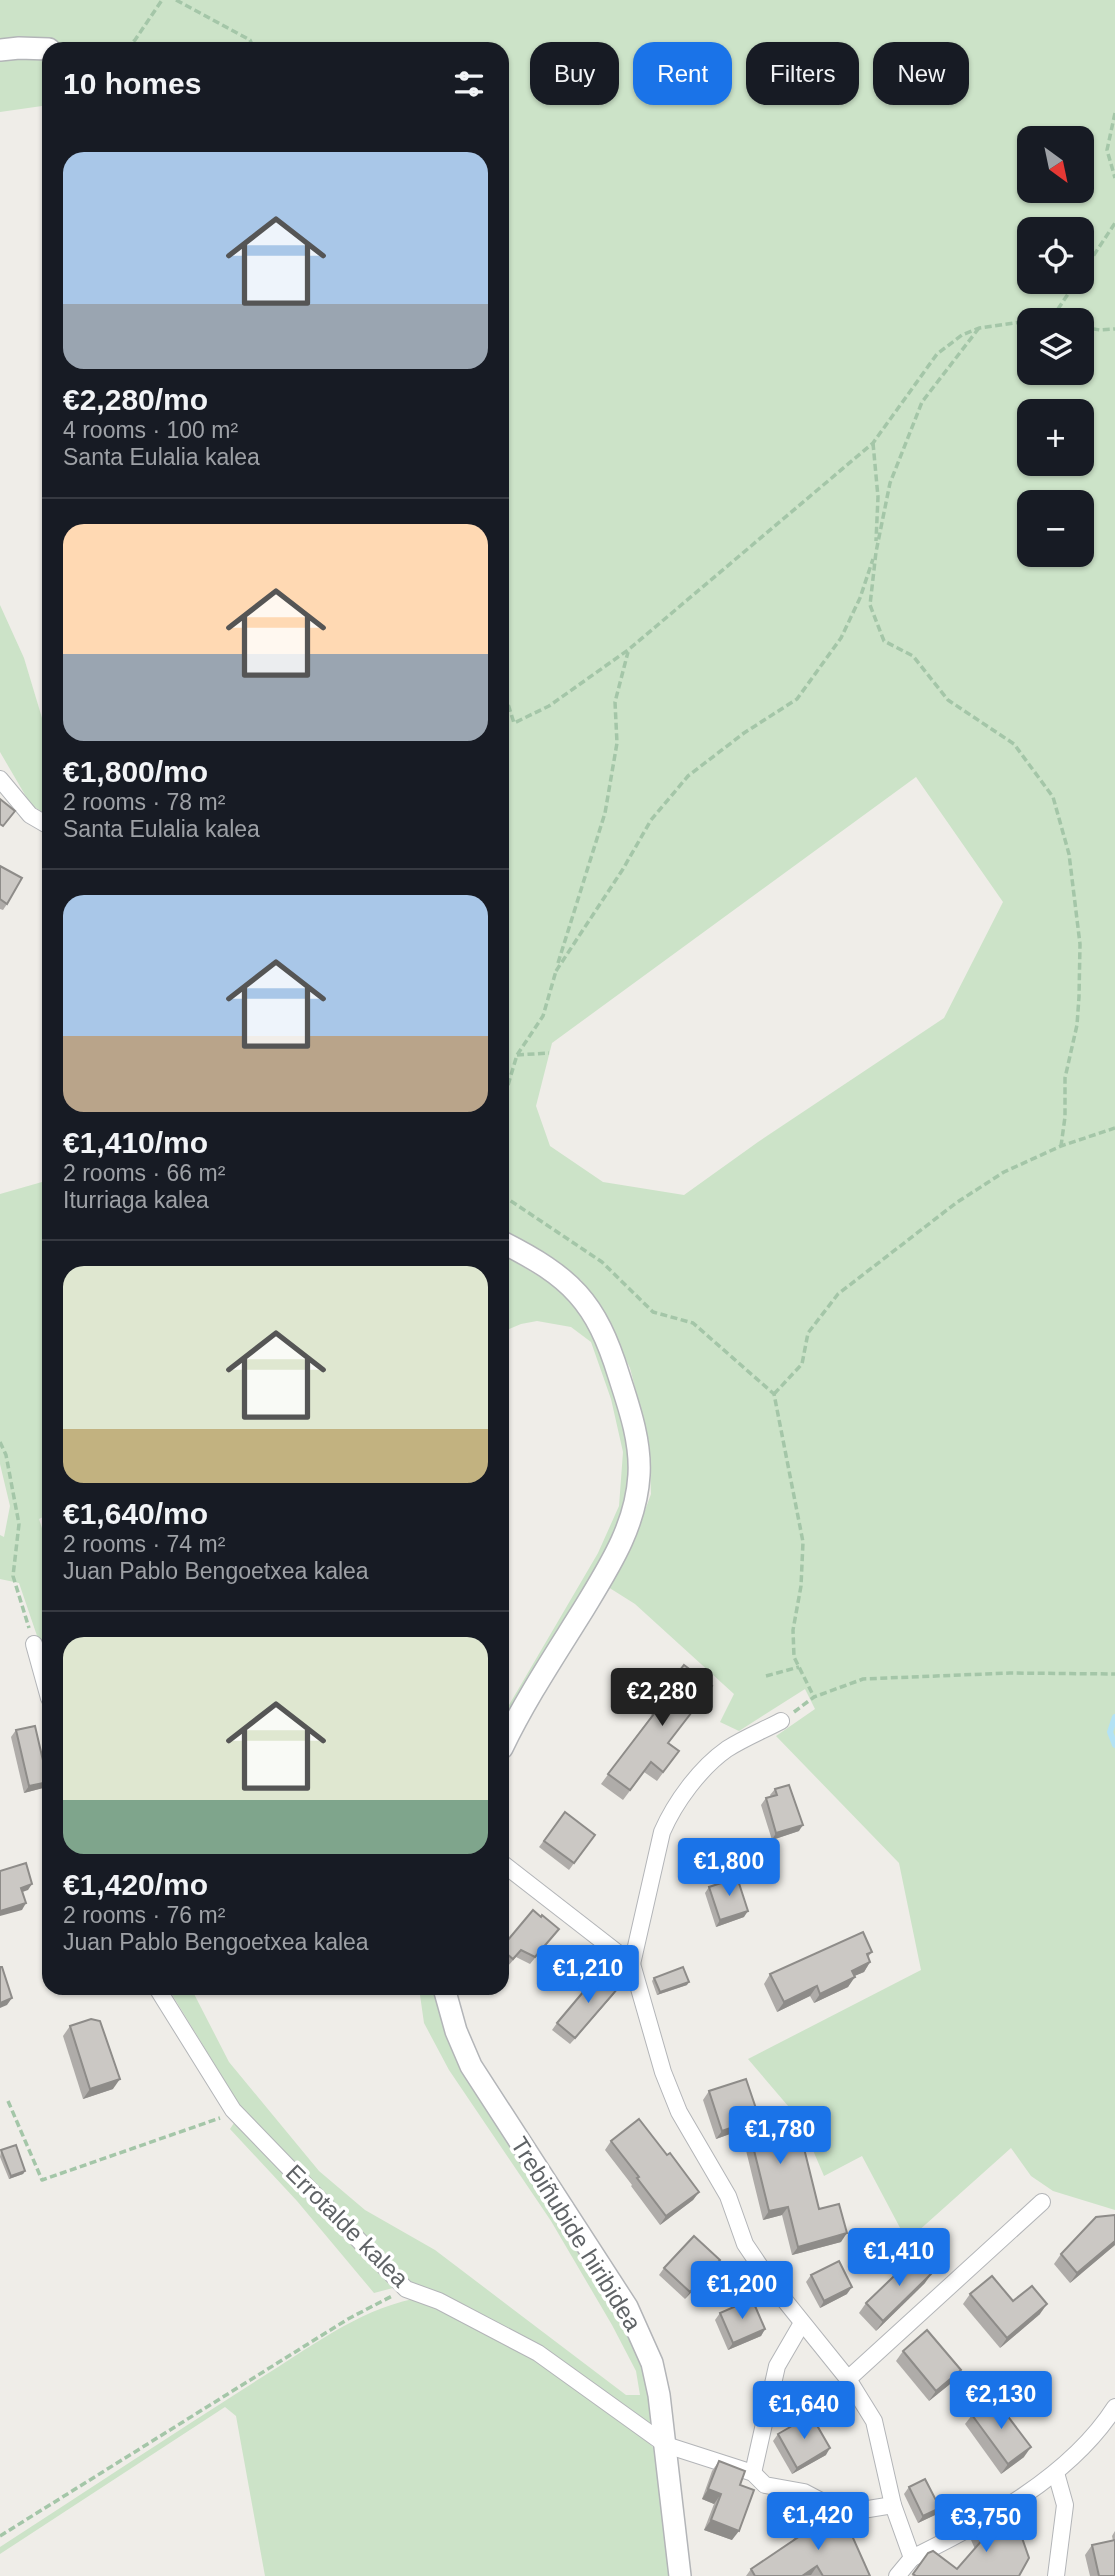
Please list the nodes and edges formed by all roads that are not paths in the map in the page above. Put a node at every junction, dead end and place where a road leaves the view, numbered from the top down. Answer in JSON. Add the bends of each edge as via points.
{"nodes":[{"id":1,"x":42,"y":49,"type":"edge"},
{"id":2,"x":0,"y":50,"type":"edge"},
{"id":3,"x":0,"y":779,"type":"edge"},
{"id":4,"x":42,"y":822,"type":"edge"},
{"id":5,"x":509,"y":1245,"type":"edge"},
{"id":6,"x":34,"y":1644,"type":"road end"},
{"id":7,"x":42,"y":1673,"type":"edge"},
{"id":8,"x":781,"y":1721,"type":"road end"},
{"id":9,"x":509,"y":1735,"type":"edge"},
{"id":10,"x":509,"y":1868,"type":"edge"},
{"id":11,"x":632,"y":1964,"type":"junction"},
{"id":12,"x":161,"y":1995,"type":"edge"},
{"id":13,"x":446,"y":1995,"type":"edge"},
{"id":14,"x":1042,"y":2202,"type":"dead end"},
{"id":15,"x":802,"y":2323,"type":"junction"},
{"id":16,"x":848,"y":2379,"type":"junction"},
{"id":17,"x":1115,"y":2407,"type":"edge"},
{"id":18,"x":666,"y":2445,"type":"junction"},
{"id":19,"x":752,"y":2473,"type":"junction"},
{"id":20,"x":1056,"y":2473,"type":"junction"},
{"id":21,"x":893,"y":2505,"type":"junction"},
{"id":22,"x":912,"y":2558,"type":"junction"},
{"id":23,"x":680,"y":2576,"type":"edge"},
{"id":24,"x":897,"y":2576,"type":"edge"},
{"id":25,"x":1056,"y":2576,"type":"edge"}],
"edges":[{"from":1,"to":2,"type":"street"},
{"from":3,"to":4,"type":"street","via":[[30,815]]},
{"from":5,"to":9,"type":"street","via":[[560,1276],[601,1325],[634,1426],[639,1472],[632,1517],[617,1554]]},
{"from":6,"to":7,"type":"street"},
{"from":8,"to":11,"type":"street","via":[[726,1750],[668,1817]]},
{"from":10,"to":11,"type":"street"},
{"from":11,"to":15,"type":"street","via":[[679,2112],[728,2196],[745,2244]]},
{"from":12,"to":18,"type":"street","name":"Errotalde kalea","via":[[233,2110],[406,2289],[439,2301],[538,2353]]},
{"from":13,"to":18,"type":"street","name":"Trebiñubide hiribidea","via":[[471,2066],[627,2307],[652,2363]]},
{"from":14,"to":16,"type":"street"},
{"from":15,"to":16,"type":"street"},
{"from":15,"to":19,"type":"street","via":[[777,2367]]},
{"from":16,"to":21,"type":"street","via":[[874,2421]]},
{"from":17,"to":20,"type":"street","via":[[1102,2428]]},
{"from":18,"to":19,"type":"street","name":"Errotalde kalea"},
{"from":18,"to":23,"type":"street","name":"Trebiñubide hiribidea"},
{"from":19,"to":21,"type":"street","name":"Errotalde kalea","via":[[765,2485],[804,2492],[844,2513]]},
{"from":20,"to":22,"type":"street","via":[[958,2535]]},
{"from":20,"to":25,"type":"street","via":[[1066,2505]]},
{"from":21,"to":22,"type":"street"},
{"from":22,"to":24,"type":"street"}]}
